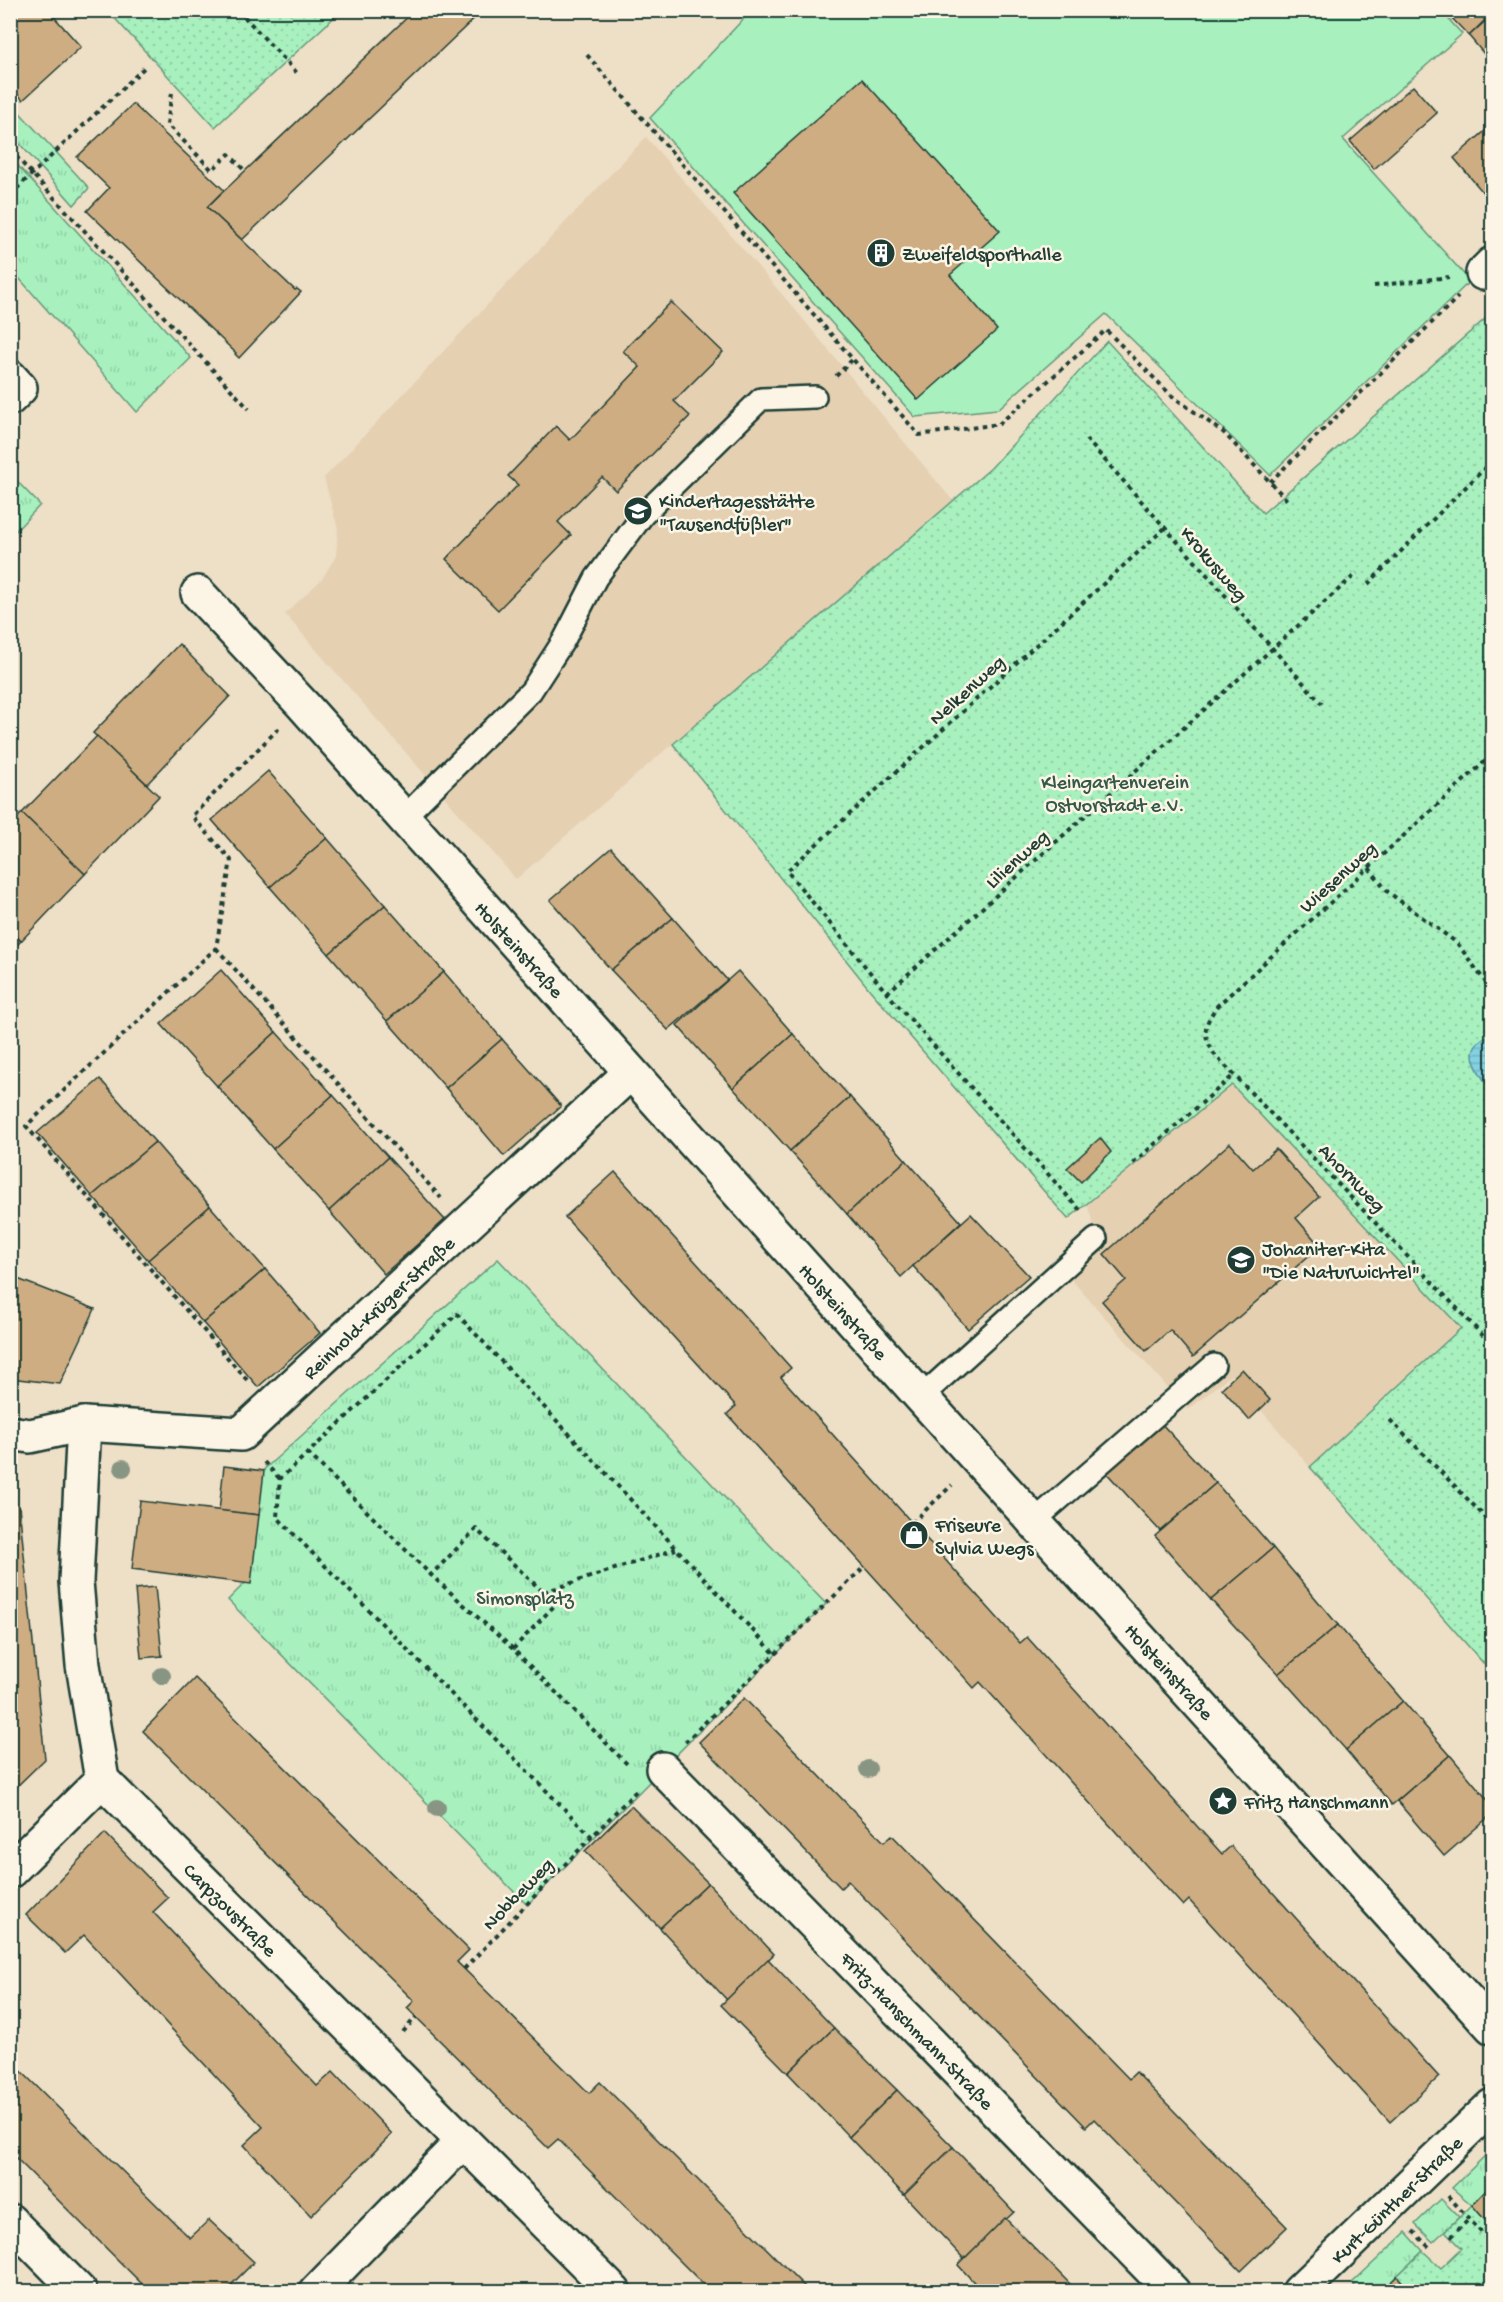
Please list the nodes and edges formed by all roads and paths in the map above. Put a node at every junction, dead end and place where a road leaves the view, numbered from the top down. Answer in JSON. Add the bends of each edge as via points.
{"nodes":[{"id":1,"x":238,"y":10,"type":"edge"},
{"id":2,"x":587,"y":55,"type":"dead end"},
{"id":3,"x":146,"y":66,"type":"dead end"},
{"id":4,"x":298,"y":74,"type":"dead end"},
{"id":5,"x":172,"y":93,"type":"dead end"},
{"id":6,"x":10,"y":150,"type":"edge"},
{"id":7,"x":245,"y":171,"type":"dead end"},
{"id":8,"x":31,"y":175,"type":"junction"},
{"id":9,"x":10,"y":195,"type":"edge"},
{"id":10,"x":1488,"y":268,"type":"edge"},
{"id":11,"x":1445,"y":277,"type":"dead end"},
{"id":12,"x":1374,"y":286,"type":"dead end"},
{"id":13,"x":815,"y":397,"type":"dead end"},
{"id":14,"x":249,"y":409,"type":"dead end"},
{"id":15,"x":1086,"y":439,"type":"dead end"},
{"id":16,"x":1492,"y":461,"type":"edge"},
{"id":17,"x":1270,"y":482,"type":"junction"},
{"id":18,"x":1287,"y":500,"type":"dead end"},
{"id":19,"x":1165,"y":528,"type":"junction"},
{"id":20,"x":1357,"y":573,"type":"dead end"},
{"id":21,"x":1368,"y":584,"type":"dead end"},
{"id":22,"x":198,"y":593,"type":"dead end"},
{"id":23,"x":1272,"y":650,"type":"junction"},
{"id":24,"x":1322,"y":704,"type":"dead end"},
{"id":25,"x":303,"y":705,"type":"junction"},
{"id":26,"x":1492,"y":755,"type":"edge"},
{"id":27,"x":403,"y":818,"type":"junction"},
{"id":28,"x":1369,"y":868,"type":"junction"},
{"id":29,"x":216,"y":948,"type":"junction"},
{"id":30,"x":1492,"y":990,"type":"edge"},
{"id":31,"x":887,"y":993,"type":"junction"},
{"id":32,"x":1205,"y":1023,"type":"joint"},
{"id":33,"x":630,"y":1073,"type":"junction"},
{"id":34,"x":1234,"y":1075,"type":"junction"},
{"id":35,"x":1132,"y":1163,"type":"dead end"},
{"id":36,"x":1080,"y":1210,"type":"dead end"},
{"id":37,"x":466,"y":1226,"type":"junction"},
{"id":38,"x":1096,"y":1239,"type":"dead end"},
{"id":39,"x":1492,"y":1345,"type":"edge"},
{"id":40,"x":1214,"y":1365,"type":"dead end"},
{"id":41,"x":921,"y":1397,"type":"junction"},
{"id":42,"x":271,"y":1407,"type":"junction"},
{"id":43,"x":1390,"y":1420,"type":"dead end"},
{"id":44,"x":84,"y":1424,"type":"junction"},
{"id":45,"x":10,"y":1433,"type":"edge"},
{"id":46,"x":308,"y":1453,"type":"junction"},
{"id":47,"x":978,"y":1459,"type":"junction"},
{"id":48,"x":1034,"y":1521,"type":"junction"},
{"id":49,"x":912,"y":1523,"type":"dead end"},
{"id":50,"x":1492,"y":1524,"type":"edge"},
{"id":51,"x":676,"y":1549,"type":"junction"},
{"id":52,"x":865,"y":1566,"type":"dead end"},
{"id":53,"x":431,"y":1575,"type":"junction"},
{"id":54,"x":543,"y":1592,"type":"junction"},
{"id":55,"x":513,"y":1649,"type":"junction"},
{"id":56,"x":629,"y":1765,"type":"dead end"},
{"id":57,"x":663,"y":1769,"type":"dead end"},
{"id":58,"x":102,"y":1780,"type":"junction"},
{"id":59,"x":10,"y":1871,"type":"edge"},
{"id":60,"x":464,"y":1969,"type":"dead end"},
{"id":61,"x":1492,"y":2028,"type":"edge"},
{"id":62,"x":1492,"y":2106,"type":"edge"},
{"id":63,"x":463,"y":2141,"type":"junction"},
{"id":64,"x":1442,"y":2190,"type":"dead end"},
{"id":65,"x":1470,"y":2219,"type":"junction"},
{"id":66,"x":10,"y":2221,"type":"edge"},
{"id":67,"x":1406,"y":2224,"type":"dead end"},
{"id":68,"x":1451,"y":2236,"type":"dead end"},
{"id":69,"x":1492,"y":2244,"type":"edge"},
{"id":70,"x":1429,"y":2247,"type":"dead end"},
{"id":71,"x":80,"y":2292,"type":"edge"},
{"id":72,"x":316,"y":2292,"type":"edge"},
{"id":73,"x":614,"y":2292,"type":"edge"},
{"id":74,"x":1173,"y":2292,"type":"edge"},
{"id":75,"x":1299,"y":2292,"type":"edge"}],
"edges":[{"from":1,"to":4,"type":"path"},
{"from":2,"to":17,"type":"path","via":[[919,435],[999,424],[1106,330],[1172,396],[1223,432]]},
{"from":3,"to":8,"type":"path"},
{"from":5,"to":7,"type":"path","via":[[167,124],[212,170],[229,154]]},
{"from":6,"to":8,"type":"path"},
{"from":8,"to":9,"type":"path"},
{"from":8,"to":14,"type":"path"},
{"from":10,"to":17,"type":"path"},
{"from":11,"to":12,"type":"path"},
{"from":13,"to":27,"type":"lane","via":[[761,399],[643,514],[596,578],[564,640],[531,691]]},
{"from":15,"to":19,"type":"path","name":"Krokusweg"},
{"from":16,"to":21,"type":"path"},
{"from":17,"to":18,"type":"path"},
{"from":19,"to":23,"type":"path","name":"Krokusweg"},
{"from":19,"to":31,"type":"path","name":"Nelkenweg","via":[[787,871]]},
{"from":20,"to":23,"type":"path","name":"Lilienweg"},
{"from":22,"to":25,"type":"street","name":"Holsteinstraße"},
{"from":23,"to":24,"type":"path","name":"Krokusweg"},
{"from":23,"to":31,"type":"path","name":"Lilienweg"},
{"from":25,"to":27,"type":"street","name":"Holsteinstraße"},
{"from":25,"to":29,"type":"path","via":[[192,816],[231,860]]},
{"from":26,"to":28,"type":"path","name":"Wiesenweg"},
{"from":27,"to":33,"type":"street","name":"Holsteinstraße"},
{"from":28,"to":30,"type":"path","via":[[1388,892],[1456,943]]},
{"from":28,"to":32,"type":"path","name":"Wiesenweg","via":[[1217,1006]]},
{"from":29,"to":37,"type":"path"},
{"from":29,"to":42,"type":"path","via":[[26,1126]]},
{"from":31,"to":36,"type":"path"},
{"from":32,"to":34,"type":"path","name":"Ahornweg","via":[[1206,1038],[1214,1054]]},
{"from":33,"to":37,"type":"street","name":"Reinhold-Krüger-Straße"},
{"from":33,"to":41,"type":"street","name":"Holsteinstraße"},
{"from":34,"to":35,"type":"path"},
{"from":34,"to":39,"type":"path","name":"Ahornweg"},
{"from":37,"to":42,"type":"street","name":"Reinhold-Krüger-Straße"},
{"from":38,"to":41,"type":"lane"},
{"from":40,"to":48,"type":"lane"},
{"from":41,"to":47,"type":"street","name":"Holsteinstraße"},
{"from":42,"to":44,"type":"street","name":"Reinhold-Krüger-Straße","via":[[241,1434]]},
{"from":43,"to":50,"type":"path"},
{"from":44,"to":45,"type":"street","name":"Reinhold-Krüger-Straße","via":[[30,1436]]},
{"from":44,"to":58,"type":"street","via":[[76,1581],[83,1665]]},
{"from":46,"to":51,"type":"path","via":[[457,1314]]},
{"from":46,"to":53,"type":"path"},
{"from":46,"to":60,"type":"path","name":"Nobbeweg","via":[[280,1479],[277,1517],[592,1837]]},
{"from":47,"to":48,"type":"street","name":"Holsteinstraße"},
{"from":47,"to":49,"type":"path"},
{"from":48,"to":61,"type":"street","name":"Holsteinstraße"},
{"from":51,"to":52,"type":"path","via":[[774,1653]]},
{"from":51,"to":54,"type":"path"},
{"from":53,"to":54,"type":"path","via":[[476,1530]]},
{"from":53,"to":55,"type":"path"},
{"from":54,"to":55,"type":"path","via":[[556,1604]]},
{"from":55,"to":56,"type":"path"},
{"from":57,"to":74,"type":"street","name":"Fritz-Hanschmann-Straße"},
{"from":58,"to":59,"type":"street"},
{"from":58,"to":63,"type":"street","name":"Carpzovstraße"},
{"from":62,"to":75,"type":"street","name":"Kurt-Günther-Straße"},
{"from":63,"to":72,"type":"street"},
{"from":63,"to":73,"type":"street","name":"Carpzovstraße"},
{"from":64,"to":65,"type":"path"},
{"from":65,"to":68,"type":"path"},
{"from":65,"to":69,"type":"path"},
{"from":66,"to":71,"type":"street"},
{"from":67,"to":70,"type":"path"}]}
